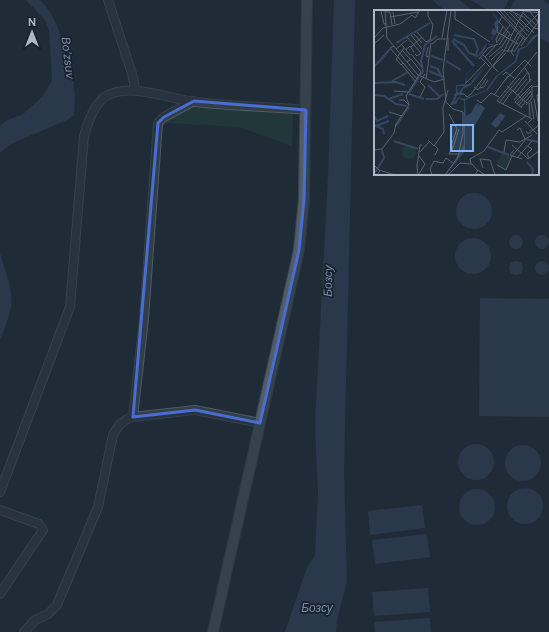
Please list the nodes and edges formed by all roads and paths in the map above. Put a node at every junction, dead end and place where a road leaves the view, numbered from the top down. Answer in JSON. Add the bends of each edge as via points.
{"nodes":[{"id":1,"x":108,"y":0,"type":"edge"},
{"id":2,"x":307,"y":0,"type":"edge"},
{"id":3,"x":135,"y":90,"type":"junction"},
{"id":4,"x":194,"y":101,"type":"junction"},
{"id":5,"x":306,"y":110,"type":"junction"},
{"id":6,"x":133,"y":417,"type":"junction"},
{"id":7,"x":260,"y":423,"type":"junction"},
{"id":8,"x":0,"y":492,"type":"edge"},
{"id":9,"x":0,"y":510,"type":"edge"},
{"id":10,"x":0,"y":594,"type":"edge"},
{"id":11,"x":24,"y":632,"type":"edge"},
{"id":12,"x":213,"y":632,"type":"edge"}],
"edges":[{"from":1,"to":3,"type":"street"},
{"from":2,"to":5,"type":"main road"},
{"from":3,"to":4,"type":"street"},
{"from":3,"to":8,"type":"street","via":[[108,94],[101,99],[86,127],[70,307]]},
{"from":4,"to":5,"type":"street"},
{"from":4,"to":6,"type":"street","via":[[158,123],[144,319]]},
{"from":5,"to":7,"type":"main road","via":[[304,199],[299,250]]},
{"from":6,"to":7,"type":"street","via":[[195,410]]},
{"from":6,"to":11,"type":"street","via":[[125,419],[113,435],[98,507],[57,605],[48,614],[35,620]]},
{"from":7,"to":12,"type":"main road"},
{"from":9,"to":10,"type":"street","via":[[39,524],[43,530]]}]}
